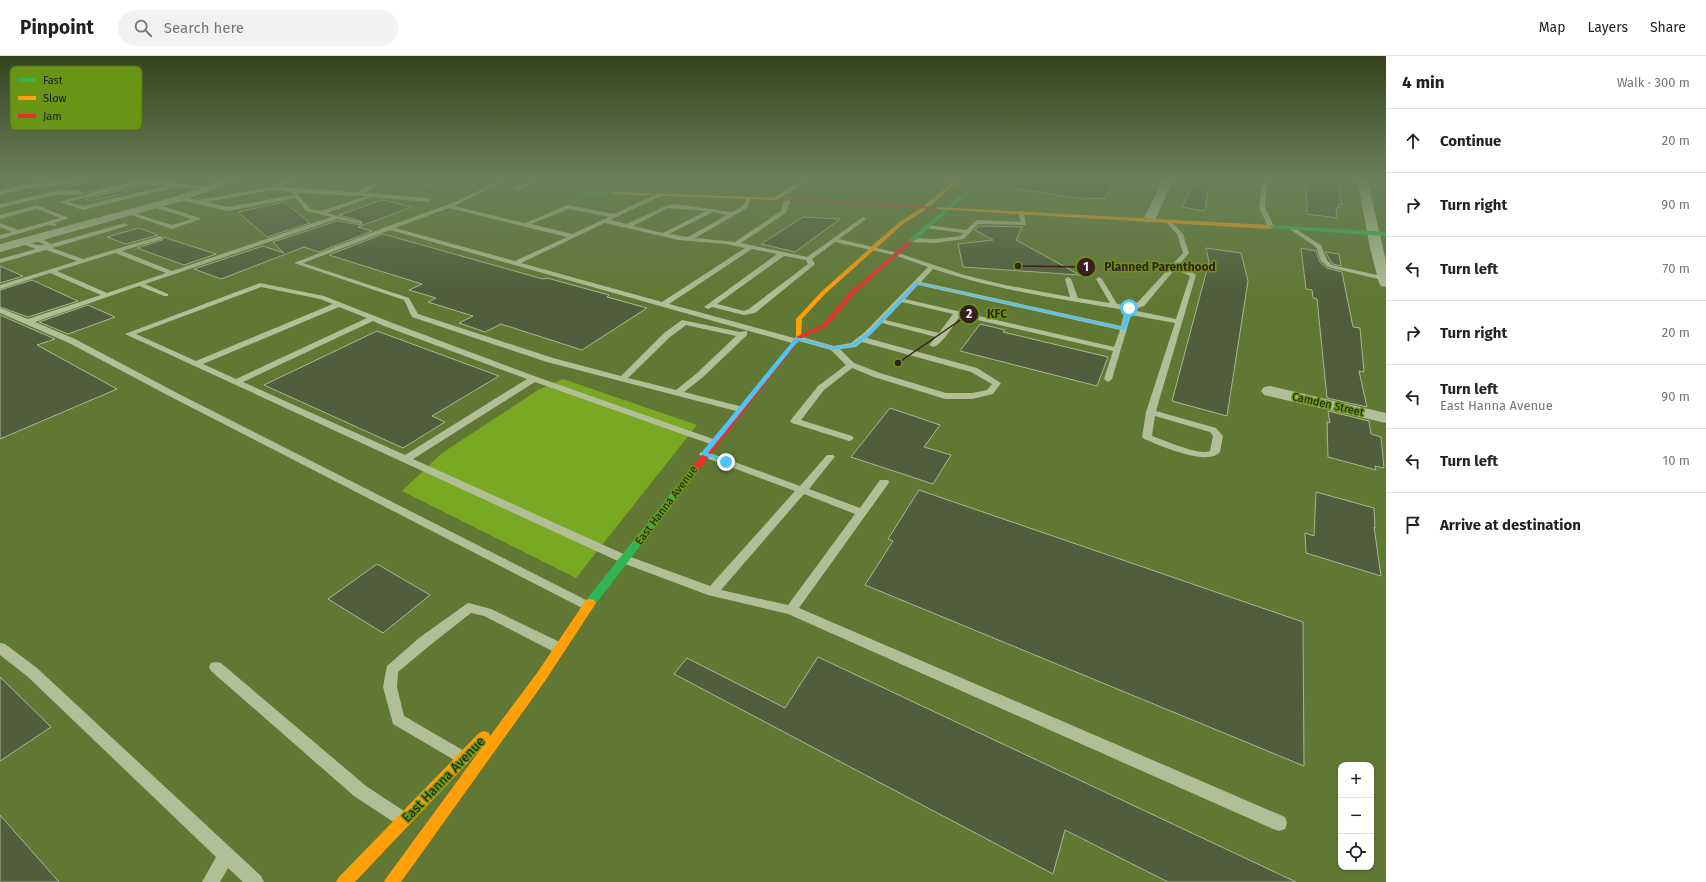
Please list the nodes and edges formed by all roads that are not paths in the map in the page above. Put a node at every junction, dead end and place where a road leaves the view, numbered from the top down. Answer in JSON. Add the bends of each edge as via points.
{"nodes":[{"id":1,"x":62,"y":217,"type":"edge"},
{"id":2,"x":115,"y":217,"type":"edge"},
{"id":3,"x":139,"y":217,"type":"edge"},
{"id":4,"x":150,"y":217,"type":"edge"},
{"id":5,"x":190,"y":217,"type":"edge"},
{"id":6,"x":337,"y":217,"type":"joint"},
{"id":7,"x":419,"y":217,"type":"edge"},
{"id":8,"x":491,"y":217,"type":"edge"},
{"id":9,"x":546,"y":217,"type":"edge"},
{"id":10,"x":613,"y":217,"type":"edge"},
{"id":11,"x":647,"y":217,"type":"edge"},
{"id":12,"x":699,"y":217,"type":"edge"},
{"id":13,"x":728,"y":217,"type":"edge"},
{"id":14,"x":777,"y":217,"type":"edge"},
{"id":15,"x":898,"y":217,"type":"edge"},
{"id":16,"x":911,"y":217,"type":"edge"},
{"id":17,"x":939,"y":217,"type":"edge"},
{"id":18,"x":982,"y":217,"type":"edge"},
{"id":19,"x":1019,"y":217,"type":"edge"},
{"id":20,"x":1092,"y":217,"type":"edge"},
{"id":21,"x":1151,"y":217,"type":"edge"},
{"id":22,"x":1266,"y":217,"type":"edge"},
{"id":23,"x":1374,"y":217,"type":"edge"},
{"id":24,"x":144,"y":218,"type":"junction"},
{"id":25,"x":863,"y":219,"type":"dead end"},
{"id":26,"x":1149,"y":220,"type":"junction"},
{"id":27,"x":605,"y":221,"type":"junction"},
{"id":28,"x":1168,"y":221,"type":"junction"},
{"id":29,"x":983,"y":222,"type":"junction"},
{"id":30,"x":48,"y":223,"type":"junction"},
{"id":31,"x":359,"y":223,"type":"dead end"},
{"id":32,"x":900,"y":224,"type":"junction"},
{"id":33,"x":0,"y":225,"type":"edge"},
{"id":34,"x":125,"y":225,"type":"dead end"},
{"id":35,"x":526,"y":225,"type":"junction"},
{"id":36,"x":628,"y":226,"type":"junction"},
{"id":37,"x":927,"y":227,"type":"junction"},
{"id":38,"x":1271,"y":227,"type":"junction"},
{"id":39,"x":388,"y":228,"type":"junction"},
{"id":40,"x":1293,"y":229,"type":"junction"},
{"id":41,"x":67,"y":230,"type":"junction"},
{"id":42,"x":19,"y":232,"type":"junction"},
{"id":43,"x":968,"y":232,"type":"junction"},
{"id":44,"x":665,"y":234,"type":"junction"},
{"id":45,"x":1380,"y":234,"type":"edge"},
{"id":46,"x":572,"y":236,"type":"junction"},
{"id":47,"x":0,"y":237,"type":"edge"},
{"id":48,"x":160,"y":238,"type":"dead end"},
{"id":49,"x":690,"y":238,"type":"junction"},
{"id":50,"x":28,"y":240,"type":"junction"},
{"id":51,"x":834,"y":240,"type":"junction"},
{"id":52,"x":913,"y":240,"type":"junction"},
{"id":53,"x":736,"y":244,"type":"junction"},
{"id":54,"x":751,"y":247,"type":"junction"},
{"id":55,"x":0,"y":248,"type":"edge"},
{"id":56,"x":47,"y":248,"type":"junction"},
{"id":57,"x":872,"y":249,"type":"junction"},
{"id":58,"x":115,"y":251,"type":"junction"},
{"id":59,"x":782,"y":254,"type":"junction"},
{"id":60,"x":896,"y":254,"type":"junction"},
{"id":61,"x":808,"y":259,"type":"junction"},
{"id":62,"x":0,"y":261,"type":"edge"},
{"id":63,"x":83,"y":261,"type":"junction"},
{"id":64,"x":516,"y":263,"type":"junction"},
{"id":65,"x":932,"y":266,"type":"junction"},
{"id":66,"x":1175,"y":267,"type":"junction"},
{"id":67,"x":50,"y":271,"type":"junction"},
{"id":68,"x":172,"y":273,"type":"junction"},
{"id":69,"x":1068,"y":279,"type":"dead end"},
{"id":70,"x":1099,"y":279,"type":"dead end"},
{"id":71,"x":1386,"y":281,"type":"edge"},
{"id":72,"x":917,"y":283,"type":"junction"},
{"id":73,"x":139,"y":284,"type":"junction"},
{"id":74,"x":0,"y":287,"type":"edge"},
{"id":75,"x":107,"y":295,"type":"junction"},
{"id":76,"x":166,"y":295,"type":"dead end"},
{"id":77,"x":901,"y":300,"type":"junction"},
{"id":78,"x":1075,"y":300,"type":"junction"},
{"id":79,"x":339,"y":304,"type":"junction"},
{"id":80,"x":664,"y":304,"type":"junction"},
{"id":81,"x":711,"y":305,"type":"junction"},
{"id":82,"x":1115,"y":306,"type":"junction"},
{"id":83,"x":0,"y":310,"type":"edge"},
{"id":84,"x":1129,"y":310,"type":"junction"},
{"id":85,"x":958,"y":313,"type":"junction"},
{"id":86,"x":699,"y":314,"type":"junction"},
{"id":87,"x":374,"y":318,"type":"junction"},
{"id":88,"x":881,"y":321,"type":"junction"},
{"id":89,"x":28,"y":322,"type":"junction"},
{"id":90,"x":1179,"y":322,"type":"junction"},
{"id":91,"x":750,"y":328,"type":"junction"},
{"id":92,"x":1124,"y":329,"type":"junction"},
{"id":93,"x":741,"y":336,"type":"junction"},
{"id":94,"x":941,"y":336,"type":"junction"},
{"id":95,"x":861,"y":339,"type":"junction"},
{"id":96,"x":796,"y":340,"type":"junction"},
{"id":97,"x":934,"y":345,"type":"dead end"},
{"id":98,"x":834,"y":348,"type":"junction"},
{"id":99,"x":1118,"y":350,"type":"junction"},
{"id":100,"x":196,"y":364,"type":"junction"},
{"id":101,"x":851,"y":365,"type":"junction"},
{"id":102,"x":534,"y":379,"type":"junction"},
{"id":103,"x":622,"y":379,"type":"junction"},
{"id":104,"x":1108,"y":379,"type":"dead end"},
{"id":105,"x":236,"y":382,"type":"junction"},
{"id":106,"x":1270,"y":390,"type":"dead end"},
{"id":107,"x":677,"y":393,"type":"junction"},
{"id":108,"x":740,"y":409,"type":"junction"},
{"id":109,"x":1151,"y":412,"type":"junction"},
{"id":110,"x":1386,"y":418,"type":"edge"},
{"id":111,"x":849,"y":438,"type":"dead end"},
{"id":112,"x":713,"y":442,"type":"junction"},
{"id":113,"x":704,"y":454,"type":"junction"},
{"id":114,"x":830,"y":457,"type":"dead end"},
{"id":115,"x":406,"y":459,"type":"junction"},
{"id":116,"x":884,"y":482,"type":"dead end"},
{"id":117,"x":802,"y":490,"type":"junction"},
{"id":118,"x":862,"y":512,"type":"junction"},
{"id":119,"x":624,"y":559,"type":"junction"},
{"id":120,"x":712,"y":592,"type":"junction"},
{"id":121,"x":588,"y":606,"type":"junction"},
{"id":122,"x":791,"y":610,"type":"junction"},
{"id":123,"x":0,"y":648,"type":"edge"},
{"id":124,"x":560,"y":648,"type":"junction"},
{"id":125,"x":216,"y":667,"type":"dead end"},
{"id":126,"x":541,"y":677,"type":"junction"},
{"id":127,"x":463,"y":758,"type":"junction"},
{"id":128,"x":478,"y":764,"type":"junction"},
{"id":129,"x":404,"y":820,"type":"junction"},
{"id":130,"x":1279,"y":823,"type":"dead end"},
{"id":131,"x":226,"y":855,"type":"junction"},
{"id":132,"x":211,"y":882,"type":"edge"},
{"id":133,"x":255,"y":882,"type":"edge"},
{"id":134,"x":344,"y":882,"type":"edge"},
{"id":135,"x":392,"y":882,"type":"edge"}],
"edges":[{"from":1,"to":30,"type":"lane","via":[[66,218]]},
{"from":2,"to":41,"type":"street"},
{"from":3,"to":24,"type":"lane"},
{"from":4,"to":24,"type":"lane"},
{"from":5,"to":24,"type":"lane","via":[[198,219],[172,227]]},
{"from":6,"to":31,"type":"lane"},
{"from":6,"to":68,"type":"lane"},
{"from":7,"to":39,"type":"lane"},
{"from":8,"to":35,"type":"lane"},
{"from":9,"to":35,"type":"lane"},
{"from":10,"to":27,"type":"lane"},
{"from":11,"to":36,"type":"lane"},
{"from":12,"to":44,"type":"lane"},
{"from":13,"to":49,"type":"lane"},
{"from":14,"to":53,"type":"lane"},
{"from":15,"to":32,"type":"main road"},
{"from":16,"to":32,"type":"main road"},
{"from":17,"to":37,"type":"main road","name":"East Hanna Avenue"},
{"from":18,"to":29,"type":"lane"},
{"from":19,"to":29,"type":"lane","via":[[1024,224]]},
{"from":20,"to":26,"type":"main road"},
{"from":21,"to":26,"type":"street"},
{"from":22,"to":38,"type":"lane"},
{"from":23,"to":45,"type":"street"},
{"from":25,"to":51,"type":"lane"},
{"from":26,"to":28,"type":"main road"},
{"from":27,"to":36,"type":"lane"},
{"from":27,"to":46,"type":"lane"},
{"from":28,"to":38,"type":"main road"},
{"from":28,"to":66,"type":"lane","via":[[1180,234],[1186,253]]},
{"from":29,"to":43,"type":"lane","via":[[976,223]]},
{"from":30,"to":41,"type":"lane"},
{"from":30,"to":42,"type":"lane"},
{"from":32,"to":57,"type":"main road"},
{"from":33,"to":42,"type":"lane"},
{"from":34,"to":56,"type":"lane"},
{"from":35,"to":46,"type":"lane"},
{"from":36,"to":44,"type":"lane"},
{"from":37,"to":43,"type":"lane"},
{"from":37,"to":52,"type":"main road","name":"East Hanna Avenue"},
{"from":38,"to":40,"type":"main road"},
{"from":39,"to":64,"type":"lane"},
{"from":39,"to":103,"type":"lane","via":[[297,262],[407,299],[415,315],[550,360]]},
{"from":40,"to":45,"type":"main road"},
{"from":40,"to":71,"type":"lane","via":[[1321,248],[1324,261],[1330,266]]},
{"from":41,"to":50,"type":"street"},
{"from":42,"to":47,"type":"lane"},
{"from":43,"to":52,"type":"lane","via":[[962,238]]},
{"from":44,"to":49,"type":"lane"},
{"from":45,"to":71,"type":"street"},
{"from":46,"to":64,"type":"lane"},
{"from":48,"to":58,"type":"lane"},
{"from":49,"to":53,"type":"lane"},
{"from":50,"to":55,"type":"street"},
{"from":50,"to":56,"type":"lane","via":[[27,244],[36,248]]},
{"from":51,"to":57,"type":"lane"},
{"from":51,"to":61,"type":"lane"},
{"from":52,"to":60,"type":"main road","name":"East Hanna Avenue"},
{"from":53,"to":54,"type":"lane"},
{"from":54,"to":59,"type":"lane"},
{"from":54,"to":80,"type":"lane"},
{"from":56,"to":62,"type":"lane"},
{"from":56,"to":63,"type":"lane"},
{"from":57,"to":60,"type":"lane"},
{"from":57,"to":96,"type":"main road","via":[[799,319]]},
{"from":58,"to":63,"type":"lane"},
{"from":58,"to":68,"type":"lane"},
{"from":59,"to":61,"type":"lane"},
{"from":59,"to":81,"type":"lane"},
{"from":60,"to":65,"type":"lane"},
{"from":60,"to":96,"type":"main road","name":"East Hanna Avenue","via":[[852,293],[825,325]]},
{"from":61,"to":81,"type":"lane","via":[[812,264],[752,311],[744,313]]},
{"from":63,"to":67,"type":"lane"},
{"from":64,"to":80,"type":"lane"},
{"from":65,"to":72,"type":"lane"},
{"from":65,"to":78,"type":"lane","via":[[1006,287]]},
{"from":66,"to":84,"type":"lane","via":[[1141,304]]},
{"from":66,"to":90,"type":"lane","via":[[1193,275]]},
{"from":67,"to":74,"type":"lane"},
{"from":67,"to":75,"type":"lane"},
{"from":68,"to":73,"type":"lane"},
{"from":69,"to":78,"type":"lane"},
{"from":70,"to":82,"type":"lane"},
{"from":72,"to":77,"type":"lane"},
{"from":72,"to":92,"type":"lane"},
{"from":73,"to":75,"type":"lane"},
{"from":73,"to":76,"type":"lane"},
{"from":75,"to":89,"type":"lane"},
{"from":77,"to":85,"type":"lane"},
{"from":77,"to":88,"type":"lane"},
{"from":78,"to":82,"type":"lane"},
{"from":79,"to":87,"type":"lane"},
{"from":79,"to":100,"type":"lane"},
{"from":79,"to":100,"type":"lane","via":[[322,297],[260,285],[129,334]]},
{"from":80,"to":86,"type":"lane"},
{"from":81,"to":86,"type":"lane"},
{"from":82,"to":84,"type":"lane"},
{"from":83,"to":89,"type":"lane"},
{"from":84,"to":90,"type":"lane"},
{"from":84,"to":92,"type":"lane"},
{"from":85,"to":94,"type":"lane"},
{"from":85,"to":99,"type":"lane"},
{"from":86,"to":91,"type":"lane"},
{"from":87,"to":102,"type":"lane"},
{"from":87,"to":105,"type":"lane"},
{"from":88,"to":94,"type":"lane"},
{"from":88,"to":95,"type":"lane"},
{"from":89,"to":121,"type":"lane","via":[[72,342]]},
{"from":90,"to":109,"type":"lane"},
{"from":91,"to":93,"type":"lane"},
{"from":91,"to":96,"type":"lane"},
{"from":92,"to":99,"type":"lane"},
{"from":93,"to":103,"type":"lane","via":[[685,322],[667,335]]},
{"from":93,"to":107,"type":"lane"},
{"from":94,"to":97,"type":"lane"},
{"from":95,"to":98,"type":"lane","via":[[853,345]]},
{"from":95,"to":101,"type":"lane","via":[[974,370],[997,383],[990,392],[972,396],[946,396]]},
{"from":96,"to":98,"type":"lane"},
{"from":96,"to":108,"type":"main road","name":"East Hanna Avenue"},
{"from":98,"to":101,"type":"lane"},
{"from":99,"to":104,"type":"lane"},
{"from":100,"to":105,"type":"lane"},
{"from":101,"to":111,"type":"lane","via":[[821,388],[795,421]]},
{"from":102,"to":112,"type":"lane"},
{"from":102,"to":115,"type":"lane"},
{"from":103,"to":107,"type":"lane"},
{"from":105,"to":115,"type":"lane"},
{"from":106,"to":110,"type":"street","name":"Camden Street"},
{"from":107,"to":108,"type":"lane"},
{"from":108,"to":112,"type":"main road","name":"East Hanna Avenue"},
{"from":109,"to":109,"type":"lane","via":[[1145,433],[1147,437],[1196,453],[1208,455],[1215,452],[1218,436],[1213,430]]},
{"from":112,"to":113,"type":"main road","name":"East Hanna Avenue"},
{"from":113,"to":117,"type":"lane"},
{"from":113,"to":119,"type":"main road","name":"East Hanna Avenue"},
{"from":114,"to":117,"type":"lane"},
{"from":115,"to":119,"type":"lane"},
{"from":116,"to":118,"type":"lane"},
{"from":117,"to":118,"type":"lane"},
{"from":117,"to":120,"type":"lane"},
{"from":118,"to":122,"type":"lane"},
{"from":119,"to":120,"type":"lane"},
{"from":119,"to":121,"type":"main road","name":"East Hanna Avenue"},
{"from":120,"to":122,"type":"lane"},
{"from":121,"to":124,"type":"main road","name":"East Hanna Avenue"},
{"from":122,"to":130,"type":"lane"},
{"from":123,"to":131,"type":"lane","via":[[38,677]]},
{"from":124,"to":126,"type":"main road","name":"East Hanna Avenue"},
{"from":124,"to":127,"type":"lane","via":[[487,612],[469,608],[392,670],[390,687],[398,720]]},
{"from":125,"to":129,"type":"lane","via":[[360,791]]},
{"from":126,"to":127,"type":"main road","name":"East Hanna Avenue"},
{"from":126,"to":128,"type":"main road","name":"East Hanna Avenue"},
{"from":127,"to":128,"type":"lane"},
{"from":127,"to":129,"type":"main road","name":"East Hanna Avenue"},
{"from":128,"to":135,"type":"main road","name":"East Hanna Avenue"},
{"from":129,"to":134,"type":"main road","name":"East Hanna Avenue"},
{"from":131,"to":132,"type":"lane"},
{"from":131,"to":133,"type":"lane"}]}
